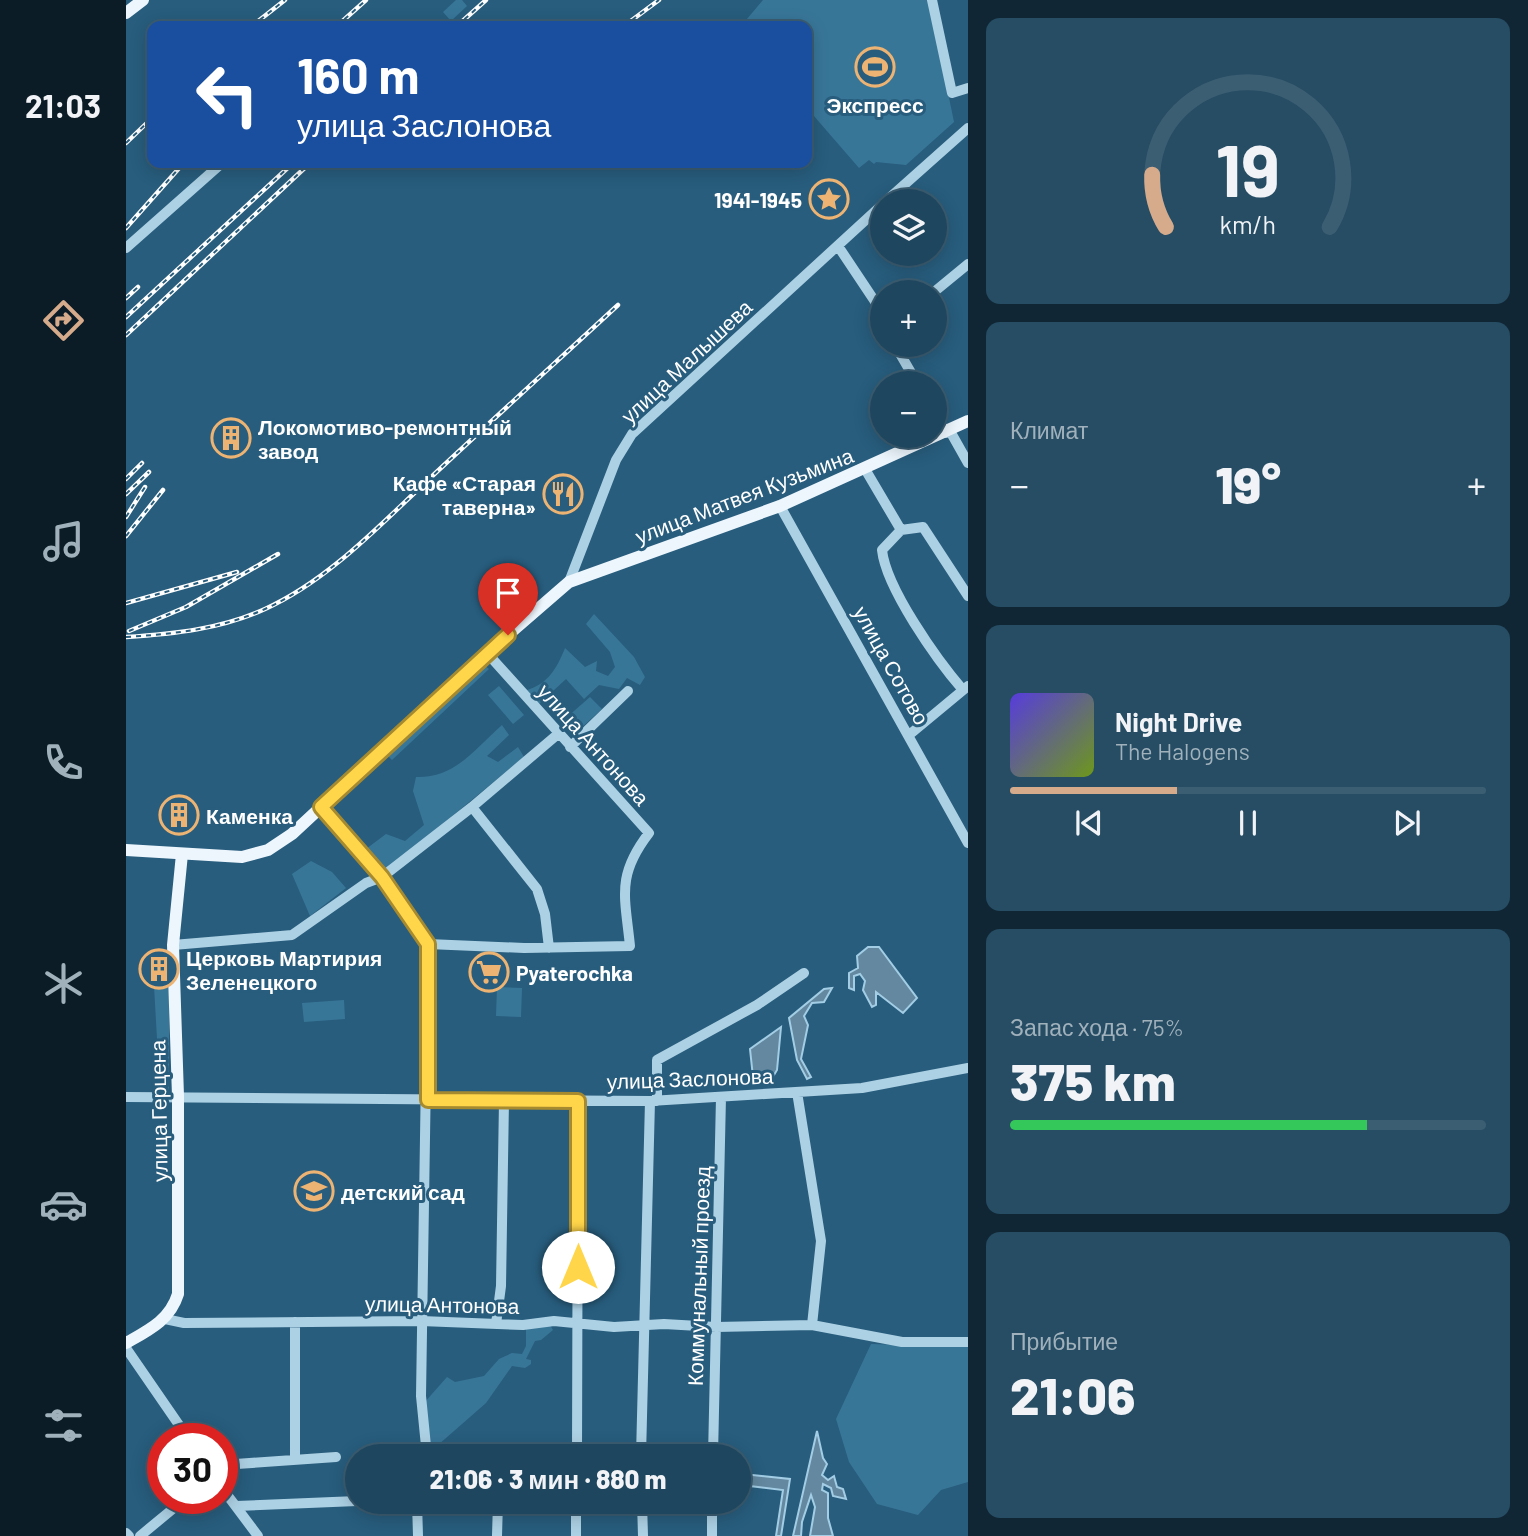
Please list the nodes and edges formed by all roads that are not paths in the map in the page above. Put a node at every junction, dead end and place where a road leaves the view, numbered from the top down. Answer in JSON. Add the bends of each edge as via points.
{"nodes":[{"id":1,"x":143,"y":0,"type":"edge"},
{"id":2,"x":932,"y":0,"type":"edge"},
{"id":3,"x":126,"y":13,"type":"edge"},
{"id":4,"x":968,"y":88,"type":"edge"},
{"id":5,"x":968,"y":128,"type":"edge"},
{"id":6,"x":216,"y":168,"type":"edge"},
{"id":7,"x":900,"y":189,"type":"edge"},
{"id":8,"x":870,"y":216,"type":"edge"},
{"id":9,"x":838,"y":246,"type":"junction"},
{"id":10,"x":126,"y":248,"type":"edge"},
{"id":11,"x":968,"y":264,"type":"edge"},
{"id":12,"x":947,"y":281,"type":"edge"},
{"id":13,"x":870,"y":294,"type":"edge"},
{"id":14,"x":968,"y":421,"type":"edge"},
{"id":15,"x":948,"y":432,"type":"junction"},
{"id":16,"x":968,"y":463,"type":"edge"},
{"id":17,"x":865,"y":469,"type":"junction"},
{"id":18,"x":780,"y":506,"type":"junction"},
{"id":19,"x":901,"y":530,"type":"junction"},
{"id":20,"x":569,"y":582,"type":"junction"},
{"id":21,"x":968,"y":596,"type":"edge"},
{"id":22,"x":487,"y":653,"type":"junction"},
{"id":23,"x":966,"y":688,"type":"edge"},
{"id":24,"x":628,"y":691,"type":"dead end"},
{"id":25,"x":558,"y":734,"type":"junction"},
{"id":26,"x":909,"y":735,"type":"junction"},
{"id":27,"x":570,"y":747,"type":"junction"},
{"id":28,"x":321,"y":807,"type":"junction"},
{"id":29,"x":472,"y":807,"type":"junction"},
{"id":30,"x":968,"y":843,"type":"edge"},
{"id":31,"x":126,"y":850,"type":"edge"},
{"id":32,"x":182,"y":854,"type":"junction"},
{"id":33,"x":382,"y":877,"type":"junction"},
{"id":34,"x":428,"y":944,"type":"junction"},
{"id":35,"x":173,"y":945,"type":"junction"},
{"id":36,"x":549,"y":948,"type":"junction"},
{"id":37,"x":804,"y":973,"type":"dead end"},
{"id":38,"x":964,"y":1069,"type":"edge"},
{"id":39,"x":797,"y":1092,"type":"junction"},
{"id":40,"x":178,"y":1096,"type":"junction"},
{"id":41,"x":126,"y":1097,"type":"edge"},
{"id":42,"x":721,"y":1097,"type":"junction"},
{"id":43,"x":428,"y":1100,"type":"junction"},
{"id":44,"x":503,"y":1101,"type":"junction"},
{"id":45,"x":578,"y":1101,"type":"junction"},
{"id":46,"x":653,"y":1101,"type":"junction"},
{"id":47,"x":165,"y":1319,"type":"junction"},
{"id":48,"x":421,"y":1321,"type":"junction"},
{"id":49,"x":295,"y":1322,"type":"junction"},
{"id":50,"x":578,"y":1323,"type":"junction"},
{"id":51,"x":496,"y":1324,"type":"junction"},
{"id":52,"x":644,"y":1325,"type":"junction"},
{"id":53,"x":812,"y":1325,"type":"junction"},
{"id":54,"x":716,"y":1327,"type":"junction"},
{"id":55,"x":968,"y":1342,"type":"edge"},
{"id":56,"x":126,"y":1345,"type":"edge"},
{"id":57,"x":178,"y":1423,"type":"edge"},
{"id":58,"x":426,"y":1444,"type":"edge"},
{"id":59,"x":577,"y":1444,"type":"edge"},
{"id":60,"x":641,"y":1444,"type":"edge"},
{"id":61,"x":713,"y":1444,"type":"edge"},
{"id":62,"x":336,"y":1457,"type":"dead end"},
{"id":63,"x":295,"y":1460,"type":"junction"},
{"id":64,"x":238,"y":1464,"type":"edge"},
{"id":65,"x":345,"y":1501,"type":"edge"},
{"id":66,"x":238,"y":1506,"type":"edge"},
{"id":67,"x":238,"y":1509,"type":"edge"},
{"id":68,"x":167,"y":1514,"type":"edge"},
{"id":69,"x":418,"y":1514,"type":"edge"},
{"id":70,"x":498,"y":1514,"type":"edge"},
{"id":71,"x":576,"y":1514,"type":"edge"},
{"id":72,"x":642,"y":1514,"type":"edge"},
{"id":73,"x":712,"y":1514,"type":"edge"},
{"id":74,"x":141,"y":1536,"type":"edge"},
{"id":75,"x":258,"y":1536,"type":"edge"},
{"id":76,"x":418,"y":1536,"type":"edge"},
{"id":77,"x":497,"y":1536,"type":"edge"},
{"id":78,"x":576,"y":1536,"type":"edge"},
{"id":79,"x":642,"y":1536,"type":"edge"},
{"id":80,"x":712,"y":1536,"type":"edge"}],
"edges":[{"from":1,"to":3,"type":"main road"},
{"from":2,"to":4,"type":"street","via":[[953,93]]},
{"from":5,"to":7,"type":"street","name":"улица Малышева"},
{"from":6,"to":10,"type":"street"},
{"from":8,"to":9,"type":"street","name":"улица Малышева"},
{"from":9,"to":13,"type":"street"},
{"from":9,"to":20,"type":"street","name":"улица Малышева","via":[[632,434],[616,460]]},
{"from":11,"to":12,"type":"street"},
{"from":14,"to":15,"type":"main road","name":"улица Матвея Кузьмина"},
{"from":15,"to":16,"type":"street"},
{"from":15,"to":17,"type":"main road","name":"улица Матвея Кузьмина"},
{"from":17,"to":18,"type":"main road","name":"улица Матвея Кузьмина"},
{"from":17,"to":19,"type":"street"},
{"from":18,"to":20,"type":"main road","name":"улица Матвея Кузьмина"},
{"from":18,"to":26,"type":"street","name":"улица Сотово"},
{"from":19,"to":21,"type":"street","via":[[923,527]]},
{"from":19,"to":23,"type":"street","via":[[882,550],[884,568],[938,661]]},
{"from":20,"to":22,"type":"main road"},
{"from":22,"to":25,"type":"street","name":"улица Антонова"},
{"from":22,"to":28,"type":"main road"},
{"from":23,"to":26,"type":"street"},
{"from":24,"to":27,"type":"street"},
{"from":25,"to":27,"type":"street","name":"улица Антонова"},
{"from":25,"to":29,"type":"street"},
{"from":26,"to":30,"type":"street","name":"улица Сотово"},
{"from":27,"to":36,"type":"street","name":"улица Антонова","via":[[649,833],[630,858],[625,888],[630,946]]},
{"from":28,"to":32,"type":"main road","via":[[268,850],[242,857]]},
{"from":28,"to":33,"type":"street"},
{"from":29,"to":33,"type":"street"},
{"from":29,"to":36,"type":"street","via":[[537,890]]},
{"from":31,"to":32,"type":"main road"},
{"from":32,"to":35,"type":"main road","name":"улица Герцена"},
{"from":33,"to":34,"type":"street"},
{"from":33,"to":35,"type":"street","via":[[366,883],[292,935]]},
{"from":34,"to":36,"type":"street"},
{"from":34,"to":43,"type":"street"},
{"from":35,"to":40,"type":"main road","name":"улица Герцена"},
{"from":37,"to":46,"type":"street","via":[[757,1005],[657,1060]]},
{"from":38,"to":39,"type":"street","name":"улица Заслонова","via":[[862,1088]]},
{"from":39,"to":42,"type":"street","name":"улица Заслонова"},
{"from":39,"to":53,"type":"street","via":[[821,1241]]},
{"from":40,"to":41,"type":"street","name":"улица Заслонова"},
{"from":40,"to":43,"type":"street","name":"улица Заслонова"},
{"from":40,"to":47,"type":"main road","name":"улица Герцена","via":[[178,1294]]},
{"from":42,"to":46,"type":"street","name":"улица Заслонова"},
{"from":42,"to":54,"type":"street","name":"Коммунальный проезд"},
{"from":43,"to":44,"type":"street","name":"улица Заслонова"},
{"from":43,"to":48,"type":"street"},
{"from":44,"to":45,"type":"street","name":"улица Заслонова"},
{"from":44,"to":51,"type":"street","via":[[502,1286]]},
{"from":45,"to":46,"type":"street","name":"улица Заслонова"},
{"from":45,"to":50,"type":"street"},
{"from":46,"to":52,"type":"street"},
{"from":47,"to":49,"type":"street","name":"улица Антонова","via":[[184,1323]]},
{"from":47,"to":56,"type":"main road"},
{"from":48,"to":49,"type":"street","name":"улица Антонова"},
{"from":48,"to":51,"type":"street","name":"улица Антонова"},
{"from":48,"to":58,"type":"street"},
{"from":49,"to":63,"type":"street"},
{"from":50,"to":51,"type":"street","name":"улица Антонова"},
{"from":50,"to":52,"type":"street","name":"улица Антонова"},
{"from":50,"to":59,"type":"street"},
{"from":52,"to":54,"type":"street","name":"улица Антонова"},
{"from":52,"to":60,"type":"street"},
{"from":53,"to":54,"type":"street","name":"улица Антонова"},
{"from":53,"to":55,"type":"street","name":"улица Антонова","via":[[902,1342]]},
{"from":54,"to":61,"type":"street","name":"Коммунальный проезд"},
{"from":56,"to":57,"type":"street"},
{"from":62,"to":63,"type":"street"},
{"from":63,"to":64,"type":"street"},
{"from":65,"to":66,"type":"street"},
{"from":67,"to":75,"type":"street"},
{"from":68,"to":74,"type":"street"},
{"from":69,"to":76,"type":"street"},
{"from":70,"to":77,"type":"street"},
{"from":71,"to":78,"type":"street"},
{"from":72,"to":79,"type":"street"},
{"from":73,"to":80,"type":"street"}]}
